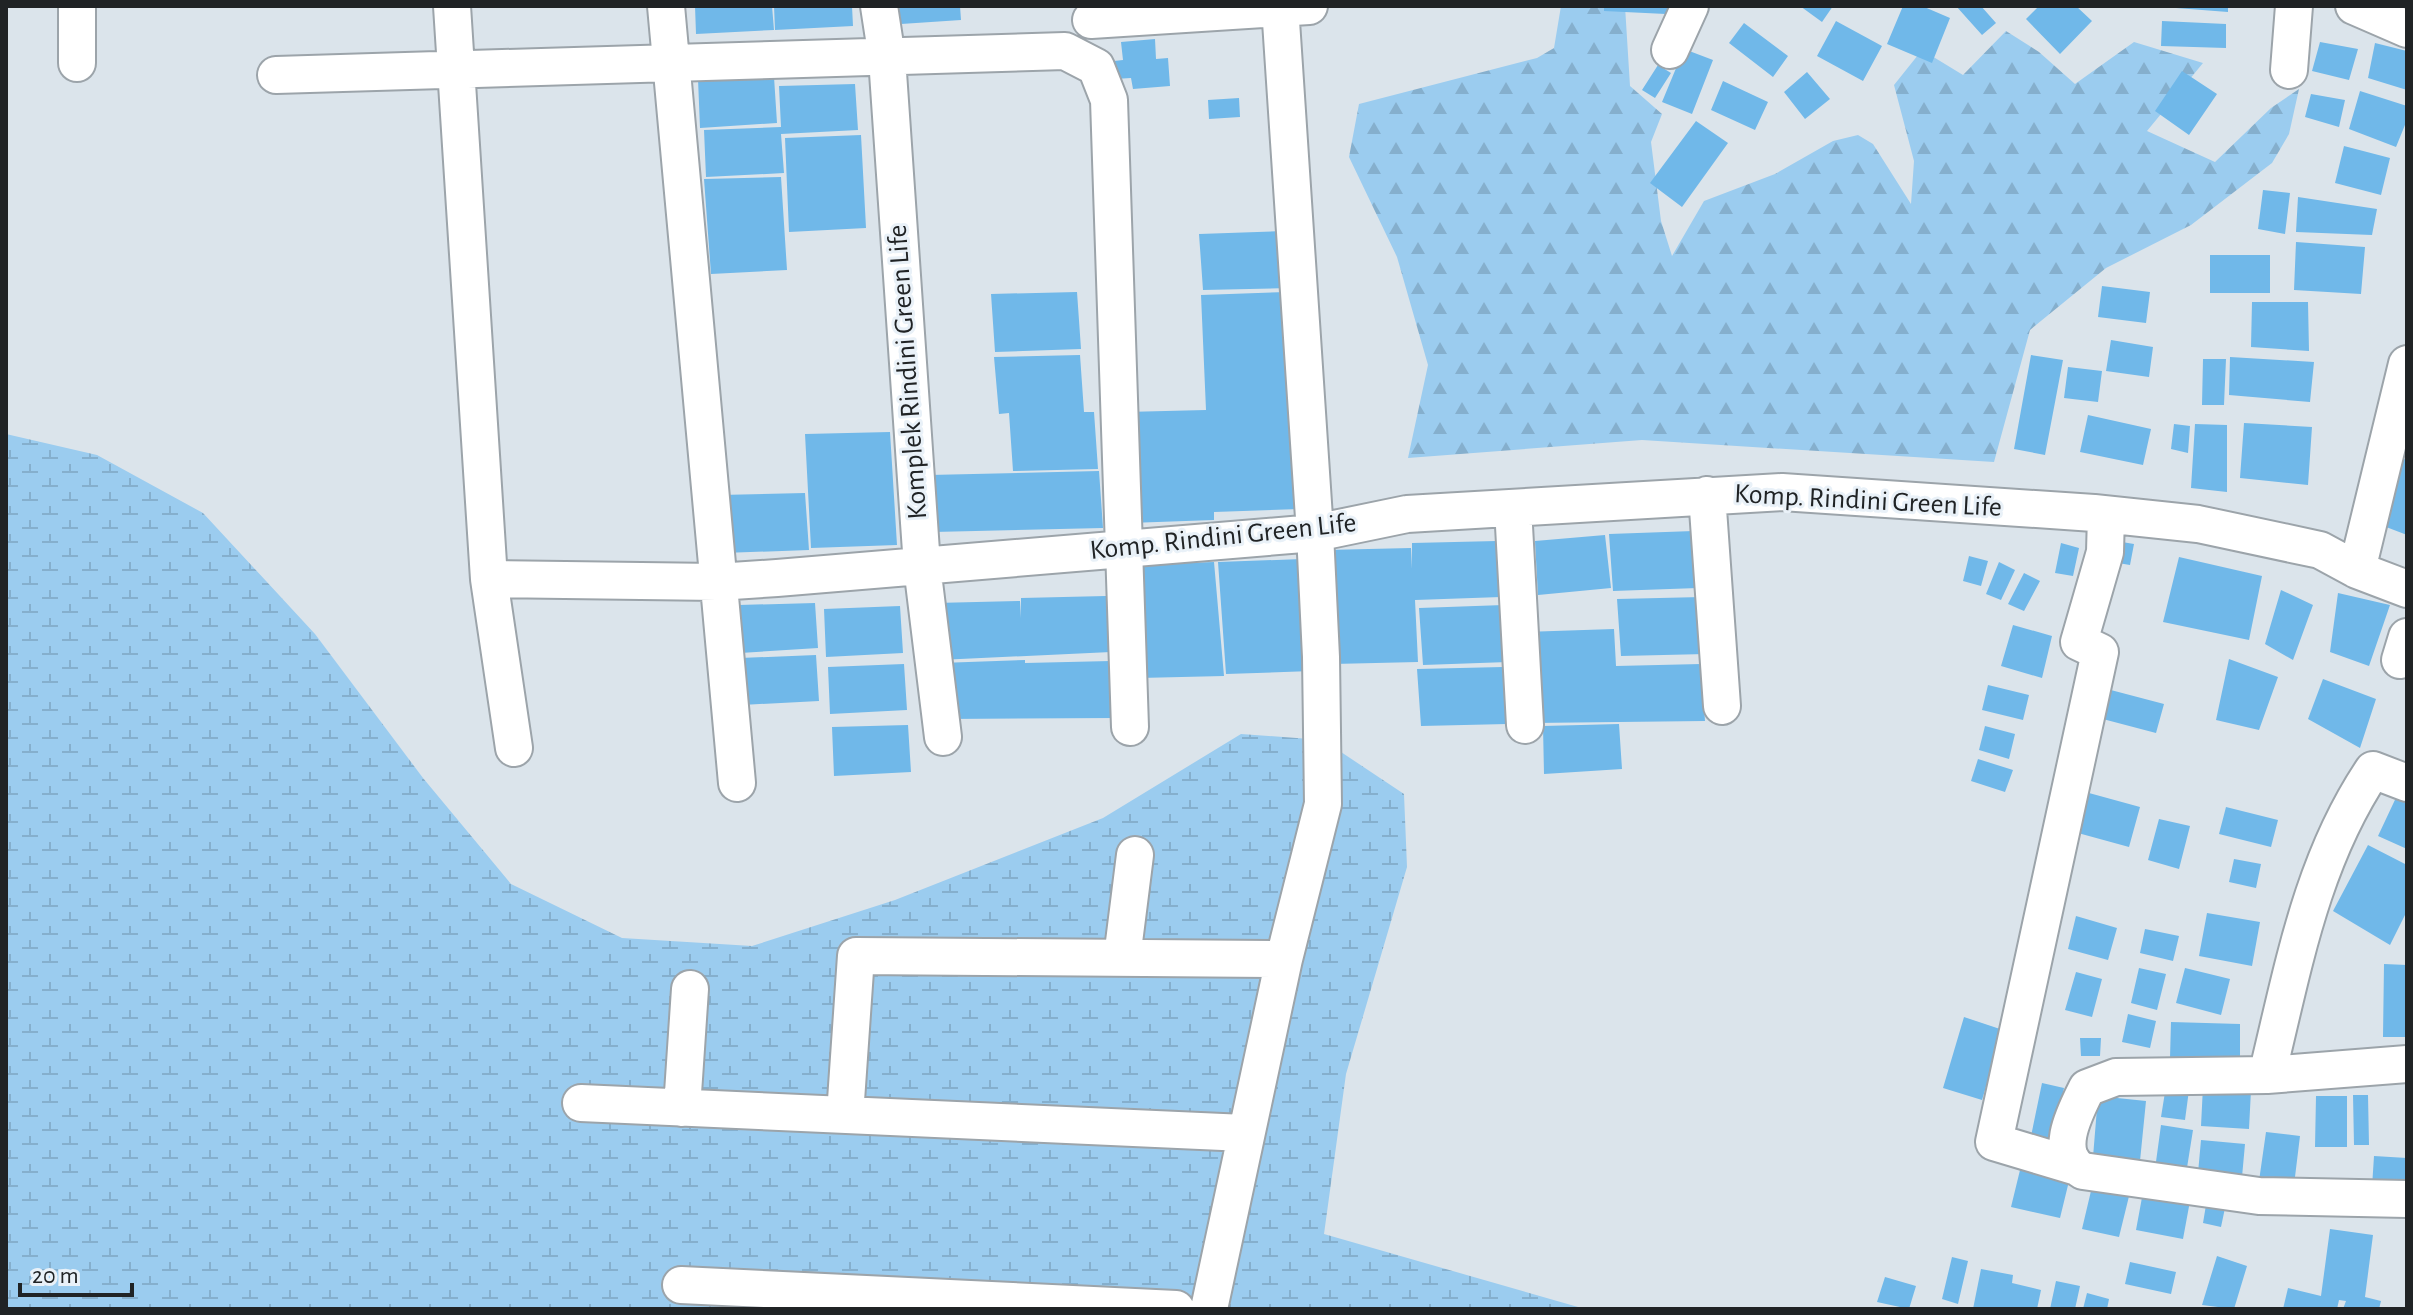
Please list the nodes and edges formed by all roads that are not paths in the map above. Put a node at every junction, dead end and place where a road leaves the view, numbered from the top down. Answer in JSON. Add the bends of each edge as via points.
{"nodes":[{"id":1,"x":77,"y":6,"type":"edge"},
{"id":2,"x":452,"y":6,"type":"edge"},
{"id":3,"x":666,"y":6,"type":"edge"},
{"id":4,"x":879,"y":6,"type":"edge"},
{"id":5,"x":1690,"y":6,"type":"edge"},
{"id":6,"x":2294,"y":6,"type":"edge"},
{"id":7,"x":2354,"y":6,"type":"edge"},
{"id":8,"x":1290,"y":7,"type":"edge"},
{"id":9,"x":1090,"y":13,"type":"edge"},
{"id":10,"x":2407,"y":29,"type":"edge"},
{"id":11,"x":1670,"y":50,"type":"dead end"},
{"id":12,"x":887,"y":58,"type":"junction"},
{"id":13,"x":668,"y":61,"type":"junction"},
{"id":14,"x":77,"y":63,"type":"dead end"},
{"id":15,"x":1096,"y":67,"type":"junction"},
{"id":16,"x":455,"y":68,"type":"junction"},
{"id":17,"x":2289,"y":70,"type":"dead end"},
{"id":18,"x":276,"y":75,"type":"dead end"},
{"id":19,"x":2407,"y":364,"type":"edge"},
{"id":20,"x":1707,"y":495,"type":"junction"},
{"id":21,"x":1513,"y":508,"type":"junction"},
{"id":22,"x":2106,"y":515,"type":"junction"},
{"id":23,"x":1315,"y":533,"type":"junction"},
{"id":24,"x":1124,"y":551,"type":"junction"},
{"id":25,"x":922,"y":566,"type":"junction"},
{"id":26,"x":2357,"y":570,"type":"junction"},
{"id":27,"x":489,"y":579,"type":"junction"},
{"id":28,"x":717,"y":582,"type":"junction"},
{"id":29,"x":2407,"y":589,"type":"edge"},
{"id":30,"x":1722,"y":706,"type":"dead end"},
{"id":31,"x":1525,"y":725,"type":"dead end"},
{"id":32,"x":1130,"y":727,"type":"dead end"},
{"id":33,"x":943,"y":737,"type":"dead end"},
{"id":34,"x":514,"y":748,"type":"dead end"},
{"id":35,"x":737,"y":783,"type":"dead end"},
{"id":36,"x":2407,"y":783,"type":"edge"},
{"id":37,"x":1135,"y":855,"type":"dead end"},
{"id":38,"x":1122,"y":958,"type":"junction"},
{"id":39,"x":1284,"y":959,"type":"junction"},
{"id":40,"x":690,"y":989,"type":"dead end"},
{"id":41,"x":2407,"y":1064,"type":"edge"},
{"id":42,"x":2267,"y":1075,"type":"junction"},
{"id":43,"x":581,"y":1103,"type":"dead end"},
{"id":44,"x":682,"y":1108,"type":"junction"},
{"id":45,"x":845,"y":1115,"type":"junction"},
{"id":46,"x":1245,"y":1133,"type":"junction"},
{"id":47,"x":2074,"y":1166,"type":"junction"},
{"id":48,"x":2407,"y":1199,"type":"edge"},
{"id":49,"x":681,"y":1285,"type":"dead end"},
{"id":50,"x":1066,"y":1307,"type":"edge"},
{"id":51,"x":1176,"y":1309,"type":"edge"},
{"id":52,"x":1209,"y":1309,"type":"edge"}],
"edges":[{"from":1,"to":14,"type":"street"},
{"from":2,"to":16,"type":"street"},
{"from":3,"to":13,"type":"street"},
{"from":4,"to":12,"type":"street","name":"Komplek Rindini Green Life"},
{"from":5,"to":11,"type":"street"},
{"from":6,"to":17,"type":"street"},
{"from":7,"to":10,"type":"street"},
{"from":8,"to":9,"type":"street"},
{"from":8,"to":23,"type":"street"},
{"from":9,"to":15,"type":"street"},
{"from":12,"to":13,"type":"street"},
{"from":12,"to":15,"type":"street","via":[[1065,51]]},
{"from":12,"to":25,"type":"street","name":"Komplek Rindini Green Life"},
{"from":13,"to":16,"type":"street"},
{"from":13,"to":28,"type":"street"},
{"from":15,"to":24,"type":"street","via":[[1109,100]]},
{"from":16,"to":18,"type":"street"},
{"from":16,"to":27,"type":"street"},
{"from":19,"to":26,"type":"street"},
{"from":20,"to":21,"type":"street","name":"Komp. Rindini Green Life"},
{"from":20,"to":22,"type":"street","name":"Komp. Rindini Green Life","via":[[1868,496]]},
{"from":20,"to":30,"type":"street"},
{"from":21,"to":23,"type":"street","name":"Komp. Rindini Green Life","via":[[1407,514]]},
{"from":21,"to":31,"type":"street"},
{"from":22,"to":26,"type":"street","name":"Komp. Rindini Green Life","via":[[2278,538],[2320,550]]},
{"from":22,"to":47,"type":"street","via":[[2105,552],[2079,642],[2100,652],[1994,1142]]},
{"from":23,"to":24,"type":"street","name":"Komp. Rindini Green Life"},
{"from":23,"to":39,"type":"street","via":[[1323,804]]},
{"from":24,"to":25,"type":"street","name":"Komp. Rindini Green Life"},
{"from":24,"to":32,"type":"street"},
{"from":25,"to":28,"type":"street","name":"Komp. Rindini Green Life"},
{"from":25,"to":33,"type":"street","name":"Komplek Rindini Green Life"},
{"from":26,"to":29,"type":"street","name":"Komp. Rindini Green Life"},
{"from":27,"to":28,"type":"street","name":"Komp. Rindini Green Life"},
{"from":27,"to":34,"type":"street"},
{"from":28,"to":35,"type":"street"},
{"from":36,"to":42,"type":"street","via":[[2373,770],[2359,791],[2313,888]]},
{"from":37,"to":38,"type":"street"},
{"from":38,"to":39,"type":"street"},
{"from":38,"to":45,"type":"street","via":[[856,956]]},
{"from":39,"to":46,"type":"street"},
{"from":40,"to":44,"type":"street"},
{"from":41,"to":42,"type":"street"},
{"from":42,"to":47,"type":"street","via":[[2116,1077],[2097,1083],[2087,1088],[2067,1141]]},
{"from":43,"to":44,"type":"street"},
{"from":44,"to":45,"type":"street"},
{"from":45,"to":46,"type":"street"},
{"from":46,"to":52,"type":"street"},
{"from":47,"to":48,"type":"street","via":[[2259,1196]]},
{"from":49,"to":50,"type":"street"},
{"from":50,"to":51,"type":"street"}]}
